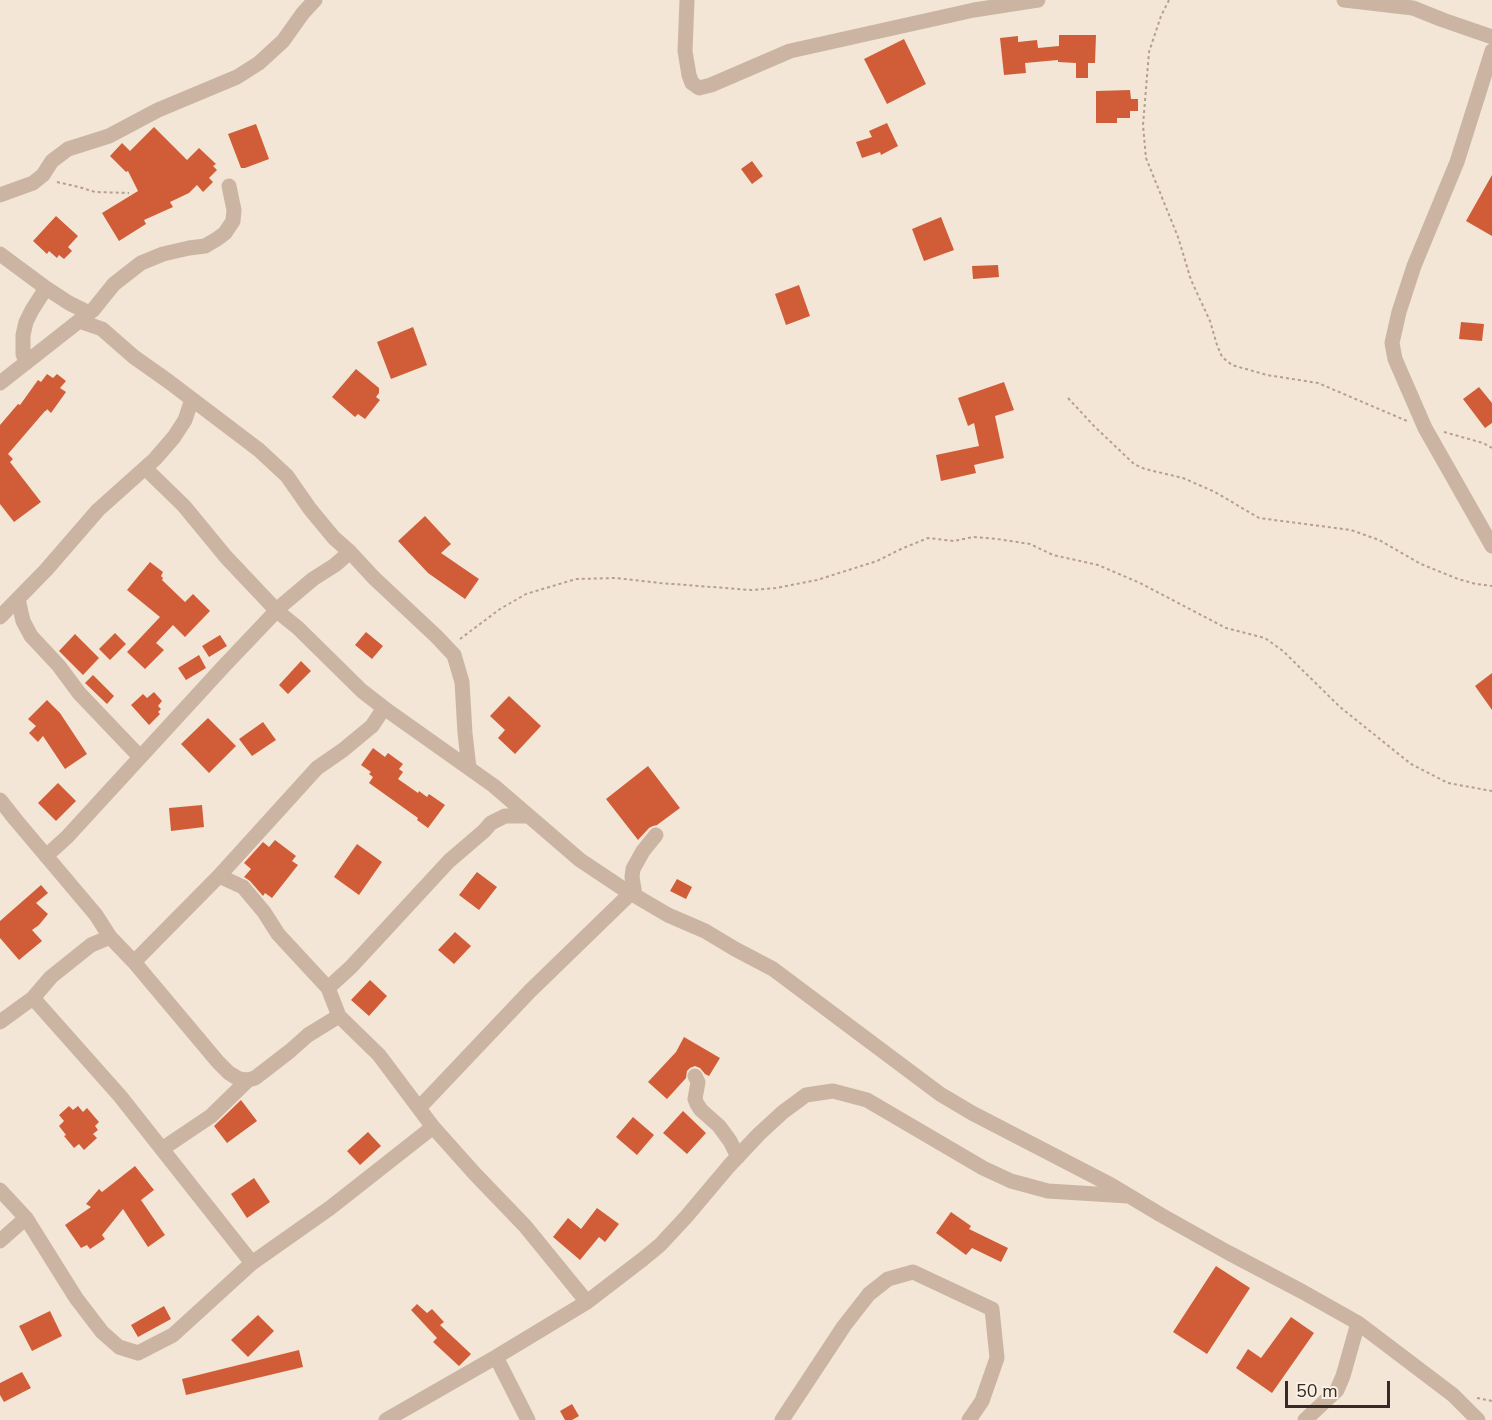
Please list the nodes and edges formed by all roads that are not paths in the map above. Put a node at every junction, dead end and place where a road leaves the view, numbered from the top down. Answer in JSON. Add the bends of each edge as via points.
{"nodes":[{"id":1,"x":315,"y":0,"type":"edge"},
{"id":2,"x":687,"y":0,"type":"edge"},
{"id":3,"x":1038,"y":0,"type":"edge"},
{"id":4,"x":1344,"y":0,"type":"edge"},
{"id":5,"x":1414,"y":4,"type":"edge"},
{"id":6,"x":1492,"y":37,"type":"edge"},
{"id":7,"x":1492,"y":51,"type":"edge"},
{"id":8,"x":229,"y":186,"type":"dead end"},
{"id":9,"x":0,"y":195,"type":"edge"},
{"id":10,"x":0,"y":254,"type":"edge"},
{"id":11,"x":46,"y":288,"type":"junction"},
{"id":12,"x":84,"y":317,"type":"junction"},
{"id":13,"x":26,"y":363,"type":"junction"},
{"id":14,"x":0,"y":383,"type":"edge"},
{"id":15,"x":192,"y":399,"type":"junction"},
{"id":16,"x":144,"y":468,"type":"junction"},
{"id":17,"x":1492,"y":546,"type":"edge"},
{"id":18,"x":350,"y":552,"type":"junction"},
{"id":19,"x":18,"y":599,"type":"junction"},
{"id":20,"x":277,"y":611,"type":"junction"},
{"id":21,"x":0,"y":618,"type":"edge"},
{"id":22,"x":384,"y":708,"type":"junction"},
{"id":23,"x":140,"y":757,"type":"junction"},
{"id":24,"x":469,"y":768,"type":"junction"},
{"id":25,"x":0,"y":800,"type":"edge"},
{"id":26,"x":528,"y":816,"type":"junction"},
{"id":27,"x":7,"y":818,"type":"edge"},
{"id":28,"x":656,"y":835,"type":"dead end"},
{"id":29,"x":46,"y":856,"type":"junction"},
{"id":30,"x":219,"y":876,"type":"junction"},
{"id":31,"x":633,"y":894,"type":"junction"},
{"id":32,"x":110,"y":937,"type":"junction"},
{"id":33,"x":134,"y":962,"type":"junction"},
{"id":34,"x":328,"y":988,"type":"junction"},
{"id":35,"x":33,"y":998,"type":"junction"},
{"id":36,"x":339,"y":1016,"type":"junction"},
{"id":37,"x":0,"y":1022,"type":"edge"},
{"id":38,"x":695,"y":1076,"type":"dead end"},
{"id":39,"x":248,"y":1080,"type":"junction"},
{"id":40,"x":419,"y":1108,"type":"junction"},
{"id":41,"x":432,"y":1127,"type":"junction"},
{"id":42,"x":162,"y":1149,"type":"junction"},
{"id":43,"x":738,"y":1156,"type":"junction"},
{"id":44,"x":0,"y":1190,"type":"edge"},
{"id":45,"x":1130,"y":1196,"type":"junction"},
{"id":46,"x":26,"y":1218,"type":"junction"},
{"id":47,"x":0,"y":1241,"type":"edge"},
{"id":48,"x":252,"y":1263,"type":"junction"},
{"id":49,"x":587,"y":1302,"type":"junction"},
{"id":50,"x":1358,"y":1323,"type":"junction"},
{"id":51,"x":496,"y":1357,"type":"junction"},
{"id":52,"x":386,"y":1420,"type":"edge"},
{"id":53,"x":528,"y":1420,"type":"edge"},
{"id":54,"x":782,"y":1420,"type":"edge"},
{"id":55,"x":969,"y":1420,"type":"edge"},
{"id":56,"x":1305,"y":1420,"type":"edge"},
{"id":57,"x":1478,"y":1420,"type":"edge"}],
"edges":[{"from":1,"to":9,"type":"street","via":[[283,41],[237,77],[158,110],[109,136],[68,149],[33,183]]},
{"from":2,"to":3,"type":"street","via":[[685,51],[692,83],[699,88],[790,51],[974,10]]},
{"from":4,"to":5,"type":"street"},
{"from":5,"to":6,"type":"street","via":[[1443,20]]},
{"from":7,"to":17,"type":"street","via":[[1457,162],[1414,266],[1392,343],[1425,428]]},
{"from":8,"to":12,"type":"street","via":[[234,210],[233,221],[225,233],[205,246],[141,262]]},
{"from":10,"to":11,"type":"street"},
{"from":11,"to":12,"type":"street"},
{"from":11,"to":13,"type":"street","via":[[24,329]]},
{"from":12,"to":13,"type":"street"},
{"from":12,"to":15,"type":"street"},
{"from":13,"to":14,"type":"street"},
{"from":15,"to":16,"type":"street","via":[[180,429]]},
{"from":15,"to":18,"type":"street","via":[[287,476],[320,522]]},
{"from":16,"to":19,"type":"street","via":[[98,510]]},
{"from":16,"to":20,"type":"street","via":[[163,484]]},
{"from":18,"to":20,"type":"street"},
{"from":18,"to":24,"type":"street","via":[[454,655],[462,682]]},
{"from":19,"to":21,"type":"street"},
{"from":19,"to":23,"type":"street","via":[[31,636]]},
{"from":20,"to":22,"type":"street"},
{"from":20,"to":23,"type":"street"},
{"from":22,"to":24,"type":"street"},
{"from":22,"to":30,"type":"street","via":[[372,726],[317,768]]},
{"from":23,"to":29,"type":"street"},
{"from":24,"to":26,"type":"street"},
{"from":25,"to":27,"type":"street"},
{"from":26,"to":31,"type":"street","via":[[580,860]]},
{"from":26,"to":34,"type":"street","via":[[505,816],[491,823],[449,861]]},
{"from":27,"to":29,"type":"street"},
{"from":28,"to":31,"type":"street","via":[[633,869]]},
{"from":29,"to":32,"type":"street"},
{"from":30,"to":33,"type":"street"},
{"from":30,"to":34,"type":"street","via":[[243,887],[278,934]]},
{"from":31,"to":40,"type":"street","via":[[530,991]]},
{"from":31,"to":45,"type":"street","via":[[773,969],[956,1104]]},
{"from":32,"to":33,"type":"street"},
{"from":32,"to":35,"type":"street","via":[[91,945],[51,977]]},
{"from":33,"to":39,"type":"street","via":[[218,1062],[239,1079]]},
{"from":34,"to":36,"type":"street"},
{"from":35,"to":37,"type":"street"},
{"from":35,"to":42,"type":"street"},
{"from":36,"to":39,"type":"street"},
{"from":36,"to":40,"type":"street","via":[[379,1055]]},
{"from":38,"to":43,"type":"street","via":[[695,1099],[700,1110],[719,1126]]},
{"from":39,"to":42,"type":"street","via":[[211,1116]]},
{"from":40,"to":41,"type":"street"},
{"from":41,"to":48,"type":"street","via":[[330,1208]]},
{"from":41,"to":49,"type":"street","via":[[525,1226]]},
{"from":42,"to":48,"type":"street"},
{"from":43,"to":45,"type":"street","via":[[806,1095],[833,1090],[867,1100],[1011,1181],[1048,1191]]},
{"from":43,"to":49,"type":"street","via":[[660,1245]]},
{"from":44,"to":46,"type":"street"},
{"from":45,"to":50,"type":"street"},
{"from":46,"to":47,"type":"street"},
{"from":46,"to":48,"type":"street","via":[[102,1332],[119,1347],[138,1353],[173,1335]]},
{"from":49,"to":51,"type":"street"},
{"from":50,"to":56,"type":"street","via":[[1337,1390]]},
{"from":50,"to":57,"type":"street","via":[[1453,1395]]},
{"from":51,"to":52,"type":"street"},
{"from":51,"to":53,"type":"street"},
{"from":54,"to":55,"type":"street","via":[[869,1294],[888,1279],[913,1272],[992,1310],[997,1358],[982,1401]]}]}
